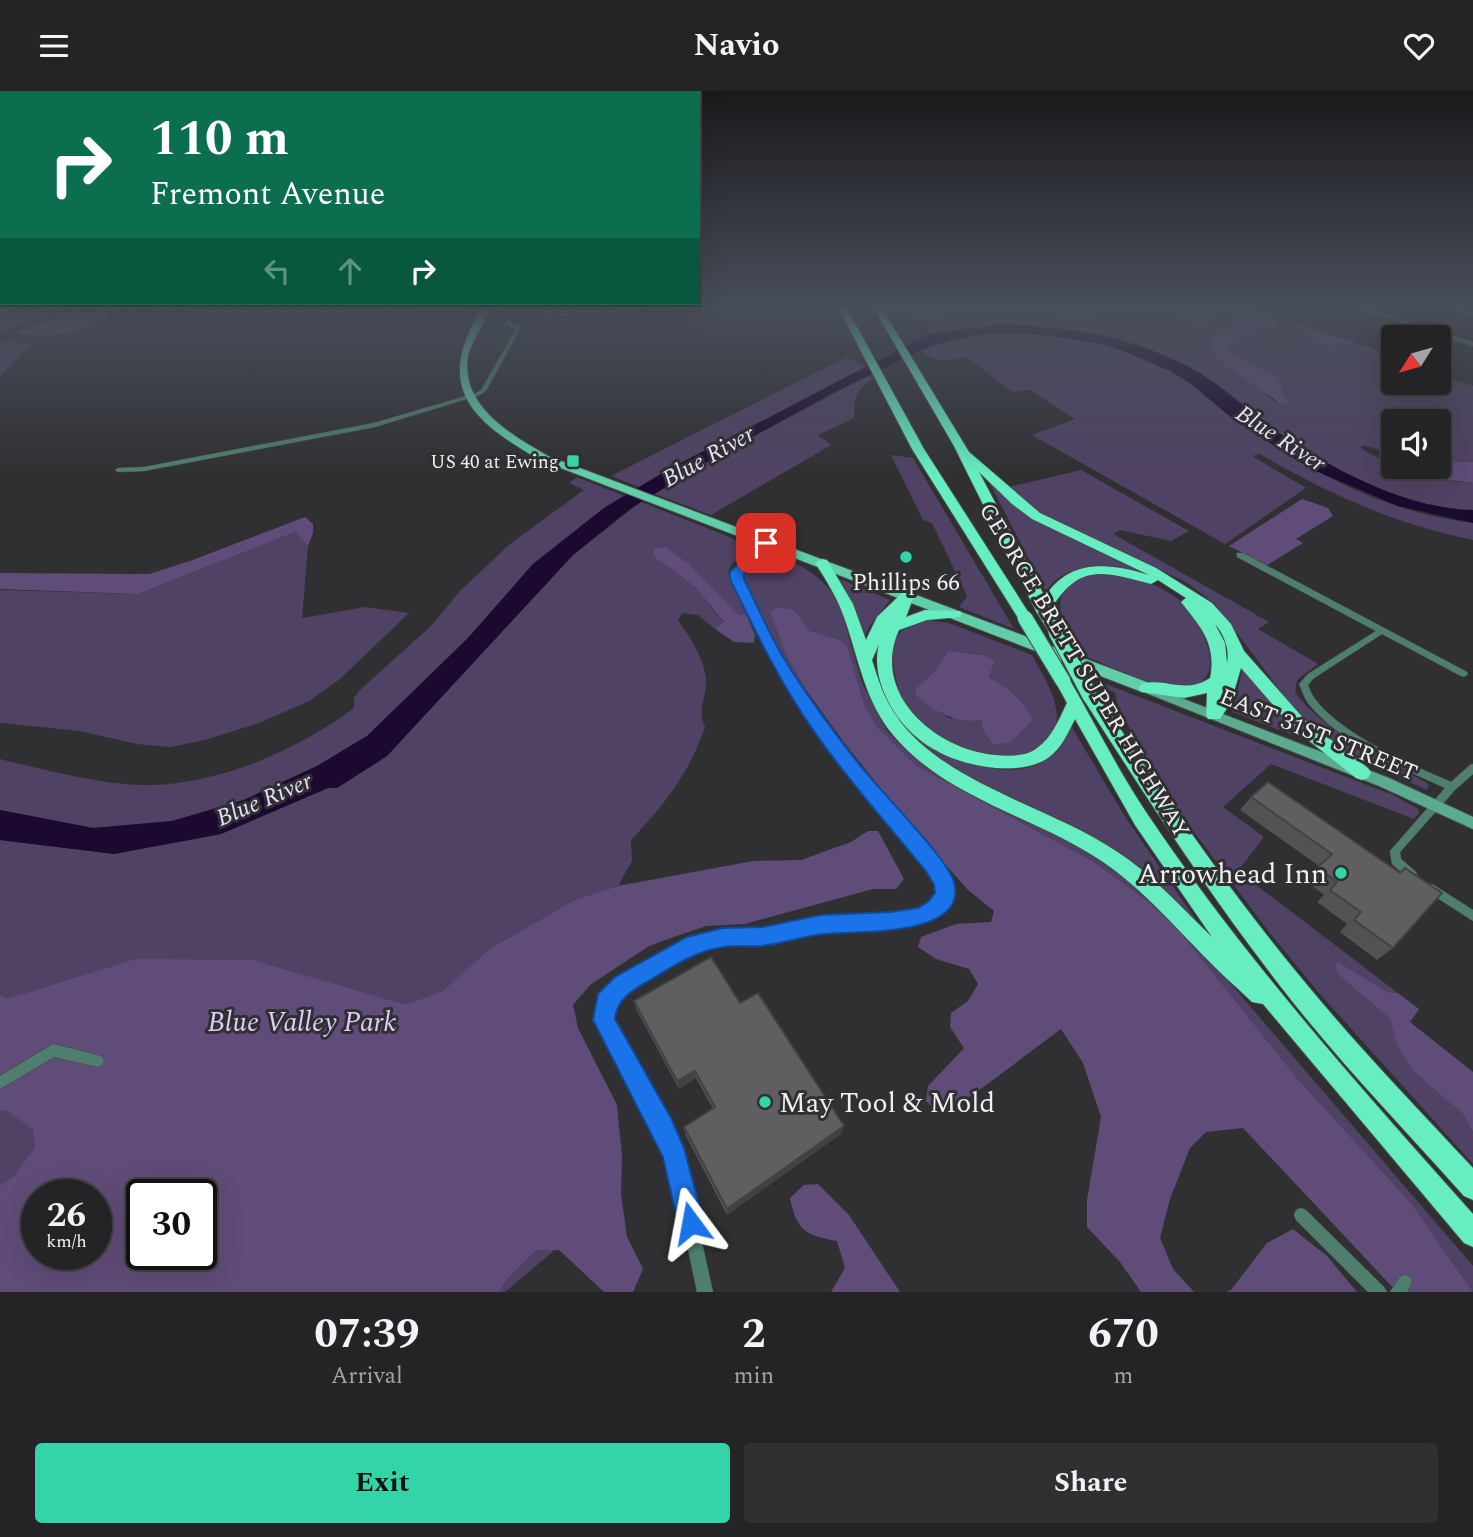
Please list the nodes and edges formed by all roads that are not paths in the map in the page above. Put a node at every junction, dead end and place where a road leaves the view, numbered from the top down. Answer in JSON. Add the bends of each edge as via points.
{"nodes":[{"id":1,"x":463,"y":363,"type":"edge"},
{"id":2,"x":499,"y":363,"type":"edge"},
{"id":3,"x":872,"y":363,"type":"edge"},
{"id":4,"x":911,"y":363,"type":"edge"},
{"id":5,"x":471,"y":397,"type":"junction"},
{"id":6,"x":962,"y":449,"type":"junction"},
{"id":7,"x":118,"y":470,"type":"dead end"},
{"id":8,"x":766,"y":543,"type":"junction"},
{"id":9,"x":1240,"y":555,"type":"dead end"},
{"id":10,"x":822,"y":563,"type":"junction"},
{"id":11,"x":907,"y":596,"type":"junction"},
{"id":12,"x":1043,"y":611,"type":"junction"},
{"id":13,"x":955,"y":614,"type":"junction"},
{"id":14,"x":891,"y":628,"type":"junction"},
{"id":15,"x":1383,"y":630,"type":"junction"},
{"id":16,"x":1237,"y":653,"type":"junction"},
{"id":17,"x":864,"y":661,"type":"junction"},
{"id":18,"x":1464,"y":674,"type":"dead end"},
{"id":19,"x":1217,"y":681,"type":"junction"},
{"id":20,"x":1147,"y":688,"type":"junction"},
{"id":21,"x":1082,"y":700,"type":"junction"},
{"id":22,"x":1214,"y":715,"type":"junction"},
{"id":23,"x":1473,"y":768,"type":"edge"},
{"id":24,"x":1362,"y":773,"type":"junction"},
{"id":25,"x":1452,"y":787,"type":"junction"},
{"id":26,"x":1437,"y":805,"type":"junction"},
{"id":27,"x":1473,"y":823,"type":"edge"},
{"id":28,"x":1473,"y":916,"type":"edge"},
{"id":29,"x":1290,"y":1021,"type":"junction"},
{"id":30,"x":99,"y":1061,"type":"dead end"},
{"id":31,"x":0,"y":1083,"type":"edge"},
{"id":32,"x":1473,"y":1187,"type":"edge"},
{"id":33,"x":1301,"y":1215,"type":"dead end"},
{"id":34,"x":1473,"y":1234,"type":"edge"},
{"id":35,"x":705,"y":1292,"type":"edge"},
{"id":36,"x":1379,"y":1292,"type":"edge"}],
"edges":[{"from":1,"to":5,"type":"main road","bridge":true},
{"from":2,"to":5,"type":"street","via":[[483,391]]},
{"from":3,"to":21,"type":"highway","name":"GEORGE BRETT SUPER HIGHWAY","bridge":true,"via":[[918,449],[1063,681]]},
{"from":4,"to":6,"type":"highway","name":"GEORGE BRETT SUPER HIGHWAY"},
{"from":5,"to":7,"type":"street","via":[[333,434]]},
{"from":5,"to":8,"type":"main road","via":[[508,437],[544,458]]},
{"from":6,"to":12,"type":"highway","name":"GEORGE BRETT SUPER HIGHWAY"},
{"from":6,"to":16,"type":"highway","via":[[1003,491],[1034,514],[1189,590],[1223,625]]},
{"from":8,"to":10,"type":"main road"},
{"from":8,"to":35,"type":"street","via":[[737,572],[737,579],[771,649],[852,769],[932,864],[944,882],[945,895],[937,908],[921,916],[723,937],[687,947],[622,984],[606,1002],[604,1020],[676,1157]]},
{"from":9,"to":15,"type":"street"},
{"from":10,"to":11,"type":"main road"},
{"from":10,"to":17,"type":"highway","via":[[846,604]]},
{"from":11,"to":13,"type":"main road"},
{"from":11,"to":14,"type":"highway","via":[[905,608]]},
{"from":11,"to":17,"type":"highway","via":[[882,620]]},
{"from":12,"to":19,"type":"highway","via":[[1060,585],[1080,573],[1109,570],[1155,582],[1180,595],[1205,621],[1220,659]]},
{"from":12,"to":21,"type":"highway","name":"GEORGE BRETT SUPER HIGHWAY","bridge":true},
{"from":13,"to":14,"type":"highway","via":[[925,615]]},
{"from":13,"to":20,"type":"main road"},
{"from":14,"to":21,"type":"highway","via":[[885,670],[901,712],[919,732],[961,757],[987,762],[1032,759],[1047,750]]},
{"from":15,"to":18,"type":"street"},
{"from":15,"to":25,"type":"street","via":[[1311,676],[1303,684],[1305,695],[1316,709],[1376,751]]},
{"from":16,"to":22,"type":"highway","via":[[1224,705]]},
{"from":16,"to":24,"type":"highway","via":[[1298,724]]},
{"from":17,"to":29,"type":"highway","via":[[886,715],[924,754],[1110,856],[1147,884],[1211,951]]},
{"from":19,"to":20,"type":"highway","via":[[1182,693]]},
{"from":19,"to":22,"type":"highway"},
{"from":20,"to":22,"type":"main road","name":"EAST 31ST STREET"},
{"from":21,"to":29,"type":"highway","name":"GEORGE BRETT SUPER HIGHWAY","via":[[1140,819]]},
{"from":21,"to":32,"type":"highway","name":"GEORGE BRETT SUPER HIGHWAY","via":[[1271,955],[1333,1032]]},
{"from":22,"to":24,"type":"main road","name":"EAST 31ST STREET"},
{"from":23,"to":25,"type":"street"},
{"from":24,"to":26,"type":"main road","name":"EAST 31ST STREET"},
{"from":25,"to":26,"type":"street"},
{"from":26,"to":27,"type":"main road","name":"EAST 31ST STREET"},
{"from":26,"to":28,"type":"street","via":[[1395,851],[1396,861]]},
{"from":29,"to":34,"type":"highway","name":"GEORGE BRETT SUPER HIGHWAY"},
{"from":30,"to":31,"type":"street","via":[[53,1050]]},
{"from":33,"to":36,"type":"street"}]}
